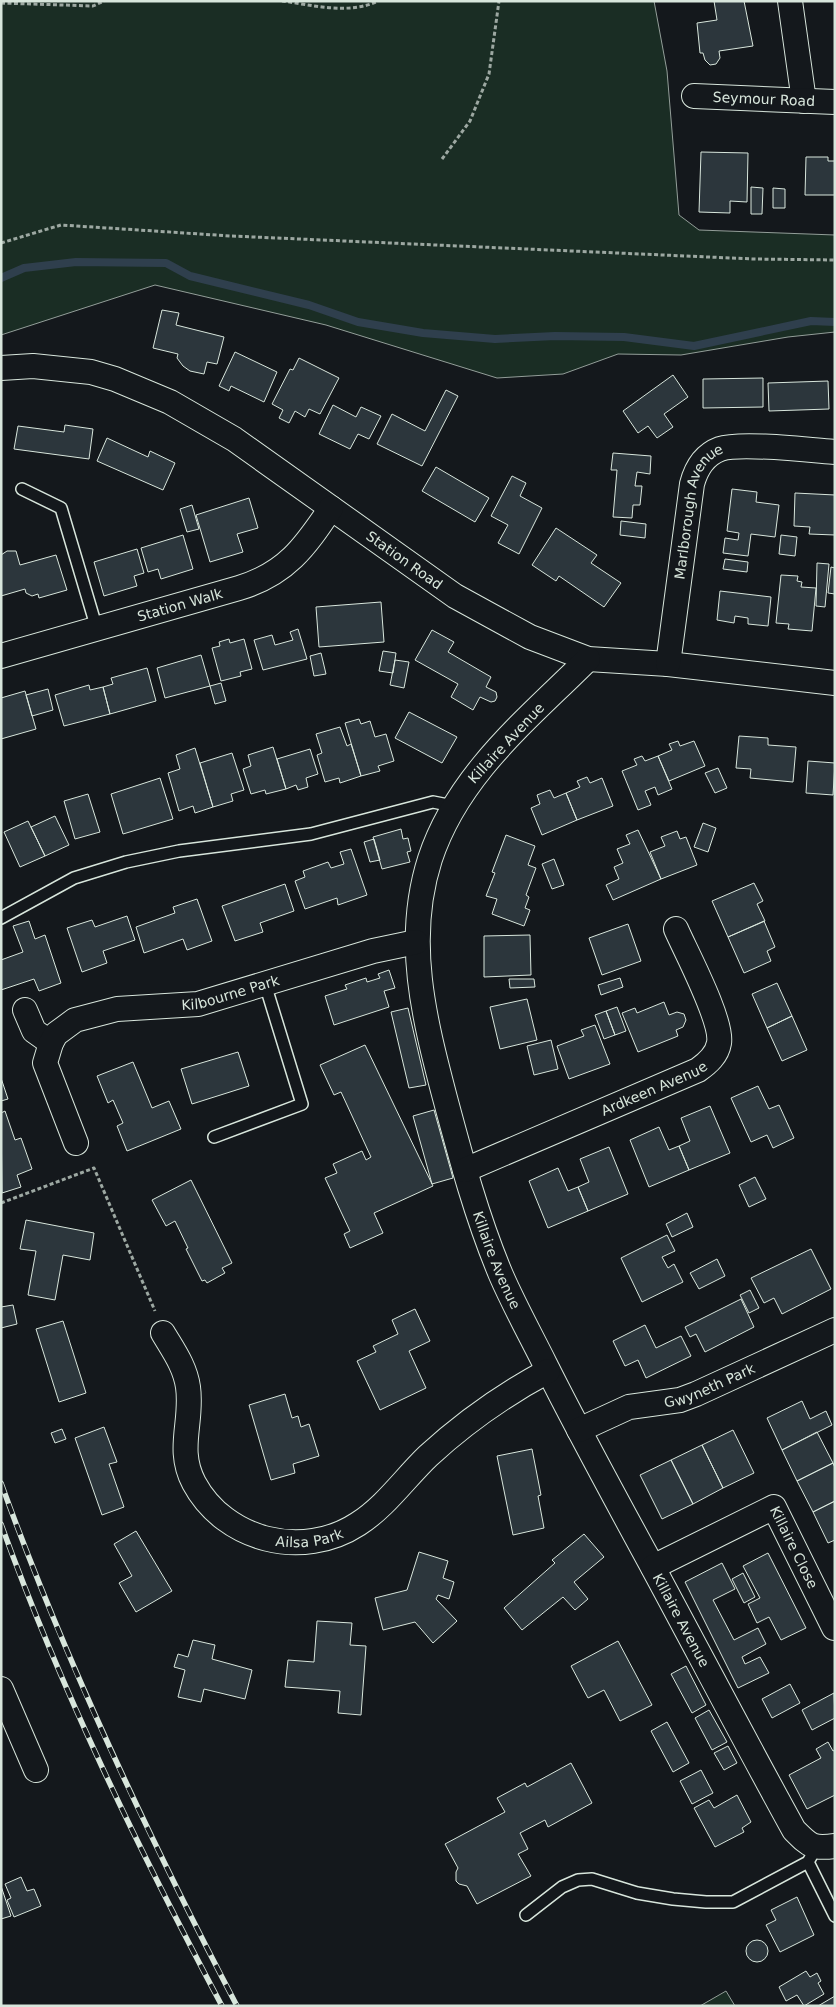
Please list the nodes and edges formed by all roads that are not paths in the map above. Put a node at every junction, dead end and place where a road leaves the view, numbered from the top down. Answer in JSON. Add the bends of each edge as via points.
{"nodes":[{"id":1,"x":790,"y":1,"type":"edge"},
{"id":2,"x":694,"y":96,"type":"dead end"},
{"id":3,"x":804,"y":101,"type":"junction"},
{"id":4,"x":835,"y":102,"type":"edge"},
{"id":5,"x":1,"y":368,"type":"edge"},
{"id":6,"x":835,"y":452,"type":"edge"},
{"id":7,"x":22,"y":488,"type":"dead end"},
{"id":8,"x":331,"y":508,"type":"junction"},
{"id":9,"x":96,"y":629,"type":"junction"},
{"id":10,"x":1,"y":656,"type":"edge"},
{"id":11,"x":588,"y":659,"type":"junction"},
{"id":12,"x":668,"y":664,"type":"junction"},
{"id":13,"x":835,"y":683,"type":"edge"},
{"id":14,"x":453,"y":806,"type":"junction"},
{"id":15,"x":1,"y":918,"type":"edge"},
{"id":16,"x":676,"y":928,"type":"dead end"},
{"id":17,"x":416,"y":942,"type":"junction"},
{"id":18,"x":265,"y":984,"type":"junction"},
{"id":19,"x":25,"y":1010,"type":"dead end"},
{"id":20,"x":50,"y":1043,"type":"junction"},
{"id":21,"x":214,"y":1136,"type":"dead end"},
{"id":22,"x":76,"y":1142,"type":"dead end"},
{"id":23,"x":465,"y":1170,"type":"junction"},
{"id":24,"x":835,"y":1330,"type":"edge"},
{"id":25,"x":163,"y":1333,"type":"road end"},
{"id":26,"x":548,"y":1371,"type":"junction"},
{"id":27,"x":579,"y":1430,"type":"junction"},
{"id":28,"x":653,"y":1568,"type":"junction"},
{"id":29,"x":834,"y":1628,"type":"edge"},
{"id":30,"x":1,"y":1689,"type":"edge"},
{"id":31,"x":36,"y":1770,"type":"dead end"},
{"id":32,"x":820,"y":1852,"type":"edge"},
{"id":33,"x":526,"y":1915,"type":"dead end"},
{"id":34,"x":835,"y":1916,"type":"edge"}],
"edges":[{"from":1,"to":3,"type":"street"},
{"from":2,"to":3,"type":"street","name":"Seymour Road"},
{"from":3,"to":4,"type":"street","name":"Seymour Road"},
{"from":5,"to":8,"type":"street","name":"Station Road","via":[[33,366],[91,372],[139,388],[199,417]]},
{"from":6,"to":12,"type":"street","name":"Marlborough Avenue","via":[[729,447],[709,455],[701,463],[692,484]]},
{"from":7,"to":9,"type":"lane","via":[[61,508]]},
{"from":8,"to":9,"type":"street","name":"Station Walk","via":[[296,556],[266,578]]},
{"from":8,"to":11,"type":"street","name":"Station Road","via":[[455,596],[530,637]]},
{"from":9,"to":10,"type":"street","name":"Station Walk"},
{"from":11,"to":12,"type":"street","name":"Station Road"},
{"from":11,"to":14,"type":"street","name":"Killaire Avenue","via":[[481,766]]},
{"from":12,"to":13,"type":"street","name":"Station Road"},
{"from":14,"to":15,"type":"lane","via":[[433,802],[311,834],[179,851],[126,862],[74,878]]},
{"from":14,"to":17,"type":"street","name":"Killaire Avenue","via":[[431,858],[418,914]]},
{"from":16,"to":23,"type":"street","name":"Ardkeen Avenue","via":[[718,1025],[719,1043],[712,1059],[698,1070]]},
{"from":17,"to":18,"type":"street","name":"Kilbourne Park","via":[[373,951]]},
{"from":17,"to":23,"type":"street","name":"Killaire Avenue","via":[[429,1037]]},
{"from":18,"to":20,"type":"street","name":"Kilbourne Park","via":[[198,1004],[117,1009],[86,1017],[65,1026]]},
{"from":18,"to":21,"type":"lane","via":[[302,1104]]},
{"from":19,"to":20,"type":"street","via":[[34,1031]]},
{"from":20,"to":22,"type":"street","via":[[46,1063]]},
{"from":23,"to":26,"type":"street","name":"Killaire Avenue","via":[[501,1276]]},
{"from":24,"to":27,"type":"street","name":"Gwyneth Park","via":[[696,1394],[680,1400],[628,1407]]},
{"from":25,"to":26,"type":"street","name":"Ailsa Park","via":[[185,1370],[189,1405],[184,1450],[195,1483],[206,1500],[235,1525],[270,1540],[290,1543],[325,1539],[358,1524],[429,1455],[493,1402]]},
{"from":26,"to":27,"type":"street","name":"Killaire Avenue"},
{"from":27,"to":28,"type":"street","name":"Killaire Avenue"},
{"from":28,"to":29,"type":"street","name":"Killaire Close","via":[[774,1507]]},
{"from":28,"to":32,"type":"street","name":"Killaire Avenue","via":[[794,1830]]},
{"from":30,"to":31,"type":"street"},
{"from":32,"to":33,"type":"lane","via":[[733,1902],[706,1902],[637,1893],[592,1879],[578,1880],[562,1887]]},
{"from":32,"to":34,"type":"lane"}]}
